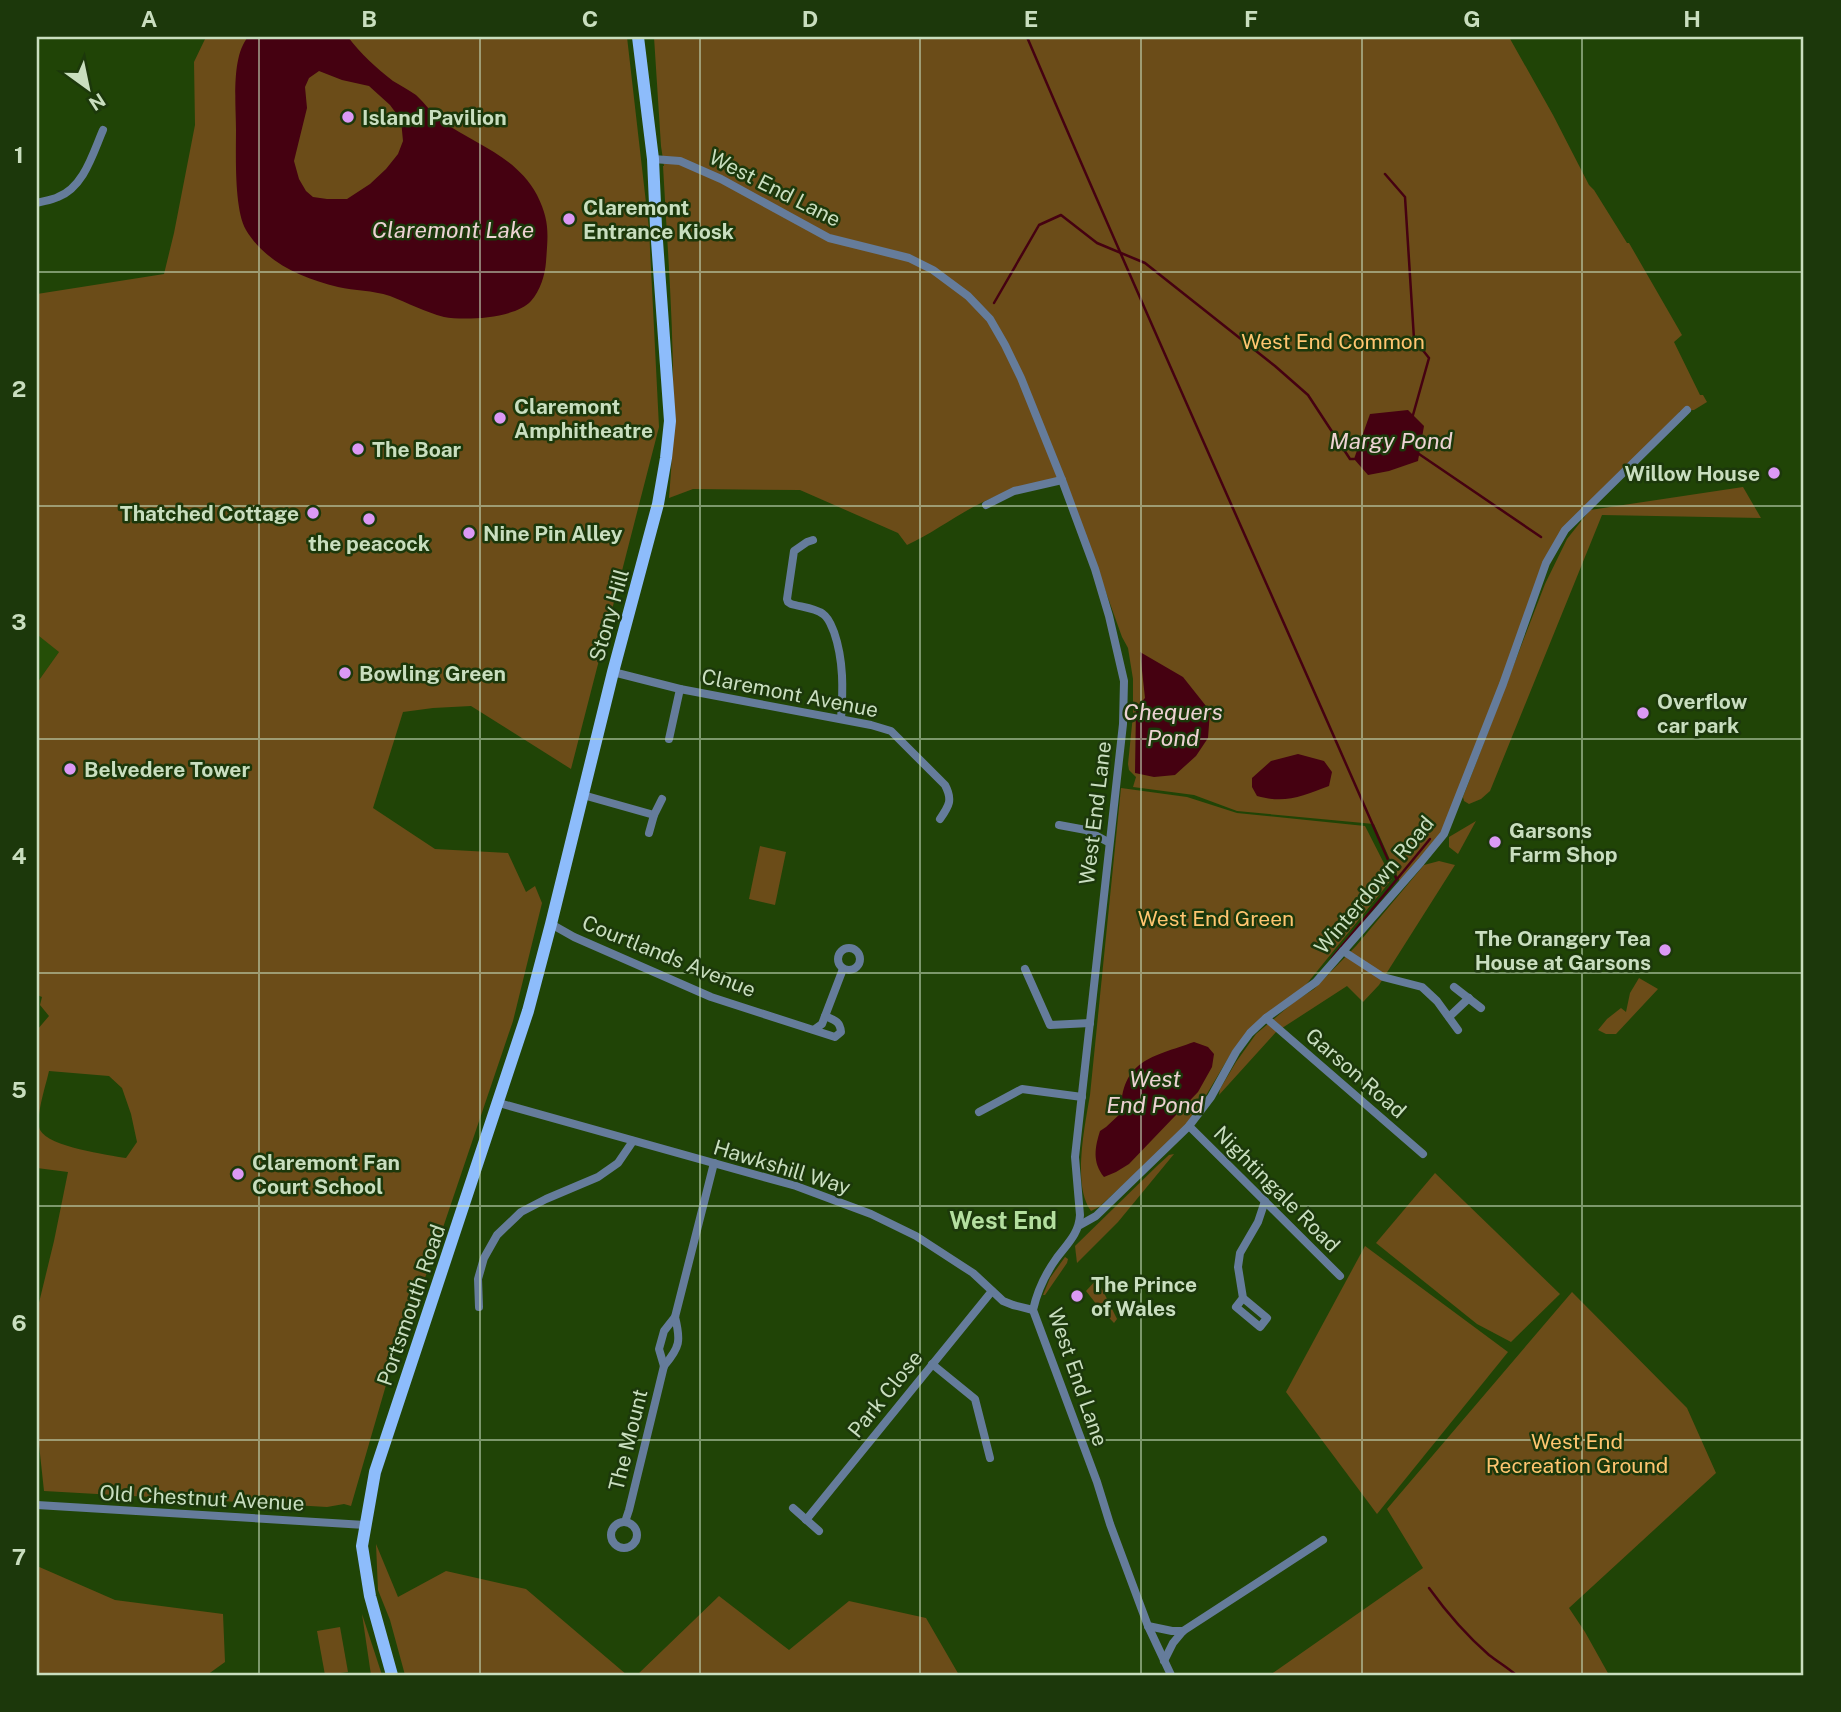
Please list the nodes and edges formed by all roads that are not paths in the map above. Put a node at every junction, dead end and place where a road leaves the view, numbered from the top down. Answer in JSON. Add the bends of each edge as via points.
{"nodes":[{"id":1,"x":638,"y":37,"type":"edge"},
{"id":2,"x":103,"y":130,"type":"dead end"},
{"id":3,"x":653,"y":159,"type":"junction"},
{"id":4,"x":37,"y":203,"type":"edge"},
{"id":5,"x":1687,"y":410,"type":"dead end"},
{"id":6,"x":1062,"y":481,"type":"junction"},
{"id":7,"x":986,"y":505,"type":"dead end"},
{"id":8,"x":813,"y":540,"type":"dead end"},
{"id":9,"x":612,"y":673,"type":"junction"},
{"id":10,"x":680,"y":690,"type":"junction"},
{"id":11,"x":841,"y":719,"type":"junction"},
{"id":12,"x":669,"y":738,"type":"dead end"},
{"id":13,"x":583,"y":794,"type":"junction"},
{"id":14,"x":662,"y":799,"type":"dead end"},
{"id":15,"x":654,"y":815,"type":"junction"},
{"id":16,"x":940,"y":819,"type":"dead end"},
{"id":17,"x":1059,"y":825,"type":"dead end"},
{"id":18,"x":649,"y":833,"type":"dead end"},
{"id":19,"x":1108,"y":842,"type":"junction"},
{"id":20,"x":551,"y":924,"type":"junction"},
{"id":21,"x":1343,"y":951,"type":"junction"},
{"id":22,"x":544,"y":952,"type":"joint"},
{"id":23,"x":843,"y":969,"type":"dead end"},
{"id":24,"x":1025,"y":970,"type":"dead end"},
{"id":25,"x":1454,"y":987,"type":"dead end"},
{"id":26,"x":1469,"y":999,"type":"junction"},
{"id":27,"x":1481,"y":1008,"type":"dead end"},
{"id":28,"x":825,"y":1016,"type":"junction"},
{"id":29,"x":1449,"y":1017,"type":"junction"},
{"id":30,"x":1266,"y":1018,"type":"junction"},
{"id":31,"x":1090,"y":1023,"type":"junction"},
{"id":32,"x":815,"y":1030,"type":"junction"},
{"id":33,"x":1458,"y":1030,"type":"dead end"},
{"id":34,"x":1082,"y":1097,"type":"junction"},
{"id":35,"x":499,"y":1103,"type":"junction"},
{"id":36,"x":979,"y":1112,"type":"dead end"},
{"id":37,"x":1189,"y":1126,"type":"junction"},
{"id":38,"x":633,"y":1141,"type":"junction"},
{"id":39,"x":1423,"y":1154,"type":"dead end"},
{"id":40,"x":714,"y":1163,"type":"junction"},
{"id":41,"x":1265,"y":1201,"type":"junction"},
{"id":42,"x":1080,"y":1225,"type":"junction"},
{"id":43,"x":1340,"y":1276,"type":"dead end"},
{"id":44,"x":992,"y":1291,"type":"junction"},
{"id":45,"x":1243,"y":1298,"type":"dead end"},
{"id":46,"x":479,"y":1307,"type":"dead end"},
{"id":47,"x":1033,"y":1310,"type":"junction"},
{"id":48,"x":675,"y":1317,"type":"junction"},
{"id":49,"x":932,"y":1364,"type":"junction"},
{"id":50,"x":664,"y":1366,"type":"junction"},
{"id":51,"x":990,"y":1458,"type":"dead end"},
{"id":52,"x":37,"y":1505,"type":"edge"},
{"id":53,"x":793,"y":1508,"type":"dead end"},
{"id":54,"x":806,"y":1520,"type":"junction"},
{"id":55,"x":625,"y":1522,"type":"dead end"},
{"id":56,"x":365,"y":1525,"type":"junction"},
{"id":57,"x":819,"y":1531,"type":"dead end"},
{"id":58,"x":1323,"y":1540,"type":"dead end"},
{"id":59,"x":1148,"y":1626,"type":"junction"},
{"id":60,"x":1183,"y":1631,"type":"junction"},
{"id":61,"x":1164,"y":1661,"type":"junction"},
{"id":62,"x":392,"y":1675,"type":"edge"},
{"id":63,"x":1171,"y":1675,"type":"edge"}],
"edges":[{"from":1,"to":3,"type":"main road"},
{"from":2,"to":4,"type":"street","via":[[69,192]]},
{"from":3,"to":6,"type":"street","name":"West End Lane","via":[[680,161],[721,179],[829,239],[909,258],[968,296],[990,319],[1005,345]]},
{"from":3,"to":9,"type":"main road","name":"Stony Hill","via":[[670,421],[658,504]]},
{"from":5,"to":21,"type":"street","name":"Winterdown Road","via":[[1565,530],[1546,563],[1444,834]]},
{"from":6,"to":7,"type":"street","via":[[1014,491]]},
{"from":6,"to":19,"type":"street","name":"West End Lane","via":[[1095,569],[1124,681]]},
{"from":8,"to":11,"type":"street","via":[[793,551],[788,603],[822,612],[829,620],[842,663]]},
{"from":9,"to":10,"type":"street","name":"Claremont Avenue"},
{"from":9,"to":13,"type":"main road","name":"Stony Hill"},
{"from":10,"to":11,"type":"street","name":"Claremont Avenue"},
{"from":10,"to":12,"type":"street"},
{"from":11,"to":16,"type":"street","name":"Claremont Avenue","via":[[891,731],[945,785],[950,794]]},
{"from":13,"to":15,"type":"street"},
{"from":13,"to":20,"type":"main road","name":"Stony Hill"},
{"from":14,"to":15,"type":"street"},
{"from":15,"to":18,"type":"street"},
{"from":17,"to":19,"type":"street","via":[[1086,830]]},
{"from":19,"to":31,"type":"street","name":"West End Lane"},
{"from":20,"to":22,"type":"main road","name":"Stony Hill"},
{"from":20,"to":32,"type":"street","name":"Courtlands Avenue","via":[[711,997]]},
{"from":21,"to":29,"type":"street","via":[[1383,978],[1422,986]]},
{"from":21,"to":30,"type":"street","name":"Winterdown Road","via":[[1316,982]]},
{"from":22,"to":35,"type":"main road","name":"Portsmouth Road"},
{"from":23,"to":28,"type":"street"},
{"from":24,"to":31,"type":"street","via":[[1050,1025]]},
{"from":25,"to":26,"type":"street"},
{"from":26,"to":27,"type":"street"},
{"from":26,"to":29,"type":"street"},
{"from":28,"to":32,"type":"street"},
{"from":28,"to":32,"type":"street","name":"Courtlands Avenue","via":[[838,1022],[841,1032],[835,1037]]},
{"from":29,"to":33,"type":"street"},
{"from":30,"to":37,"type":"street","name":"Winterdown Road","via":[[1236,1052]]},
{"from":30,"to":39,"type":"street","name":"Garson Road"},
{"from":31,"to":34,"type":"street","name":"West End Lane"},
{"from":34,"to":36,"type":"street","via":[[1022,1089]]},
{"from":34,"to":42,"type":"street","name":"West End Lane","via":[[1074,1165]]},
{"from":35,"to":38,"type":"street","name":"Hawkshill Way"},
{"from":35,"to":56,"type":"main road","name":"Portsmouth Road","via":[[375,1472]]},
{"from":37,"to":41,"type":"street","name":"Nightingale Road"},
{"from":37,"to":42,"type":"street","name":"Winterdown Road","via":[[1096,1216]]},
{"from":38,"to":40,"type":"street","name":"Hawkshill Way"},
{"from":38,"to":46,"type":"street","via":[[618,1163],[598,1177],[521,1212],[497,1235],[478,1279]]},
{"from":40,"to":44,"type":"street","name":"Hawkshill Way","via":[[871,1214],[916,1236]]},
{"from":40,"to":48,"type":"street","name":"The Mount"},
{"from":41,"to":43,"type":"street","name":"Nightingale Road"},
{"from":41,"to":45,"type":"street","via":[[1240,1253]]},
{"from":42,"to":47,"type":"street","name":"West End Lane","via":[[1048,1272]]},
{"from":44,"to":47,"type":"street","name":"Hawkshill Way","via":[[1003,1301]]},
{"from":44,"to":49,"type":"street","name":"Park Close"},
{"from":47,"to":59,"type":"street","name":"West End Lane"},
{"from":48,"to":50,"type":"street","name":"The Mount","via":[[664,1331],[659,1349]]},
{"from":48,"to":50,"type":"street","name":"The Mount","via":[[677,1350]]},
{"from":49,"to":51,"type":"street","via":[[975,1399]]},
{"from":49,"to":54,"type":"street","name":"Park Close"},
{"from":50,"to":55,"type":"street","name":"The Mount"},
{"from":52,"to":56,"type":"street","name":"Old Chestnut Avenue"},
{"from":53,"to":54,"type":"street"},
{"from":54,"to":57,"type":"street"},
{"from":56,"to":62,"type":"main road","name":"Portsmouth Road","via":[[362,1546],[368,1586]]},
{"from":58,"to":60,"type":"street"},
{"from":59,"to":60,"type":"street"},
{"from":59,"to":61,"type":"street","name":"West End Lane"},
{"from":60,"to":61,"type":"street"},
{"from":61,"to":63,"type":"street","name":"West End Lane"}]}
